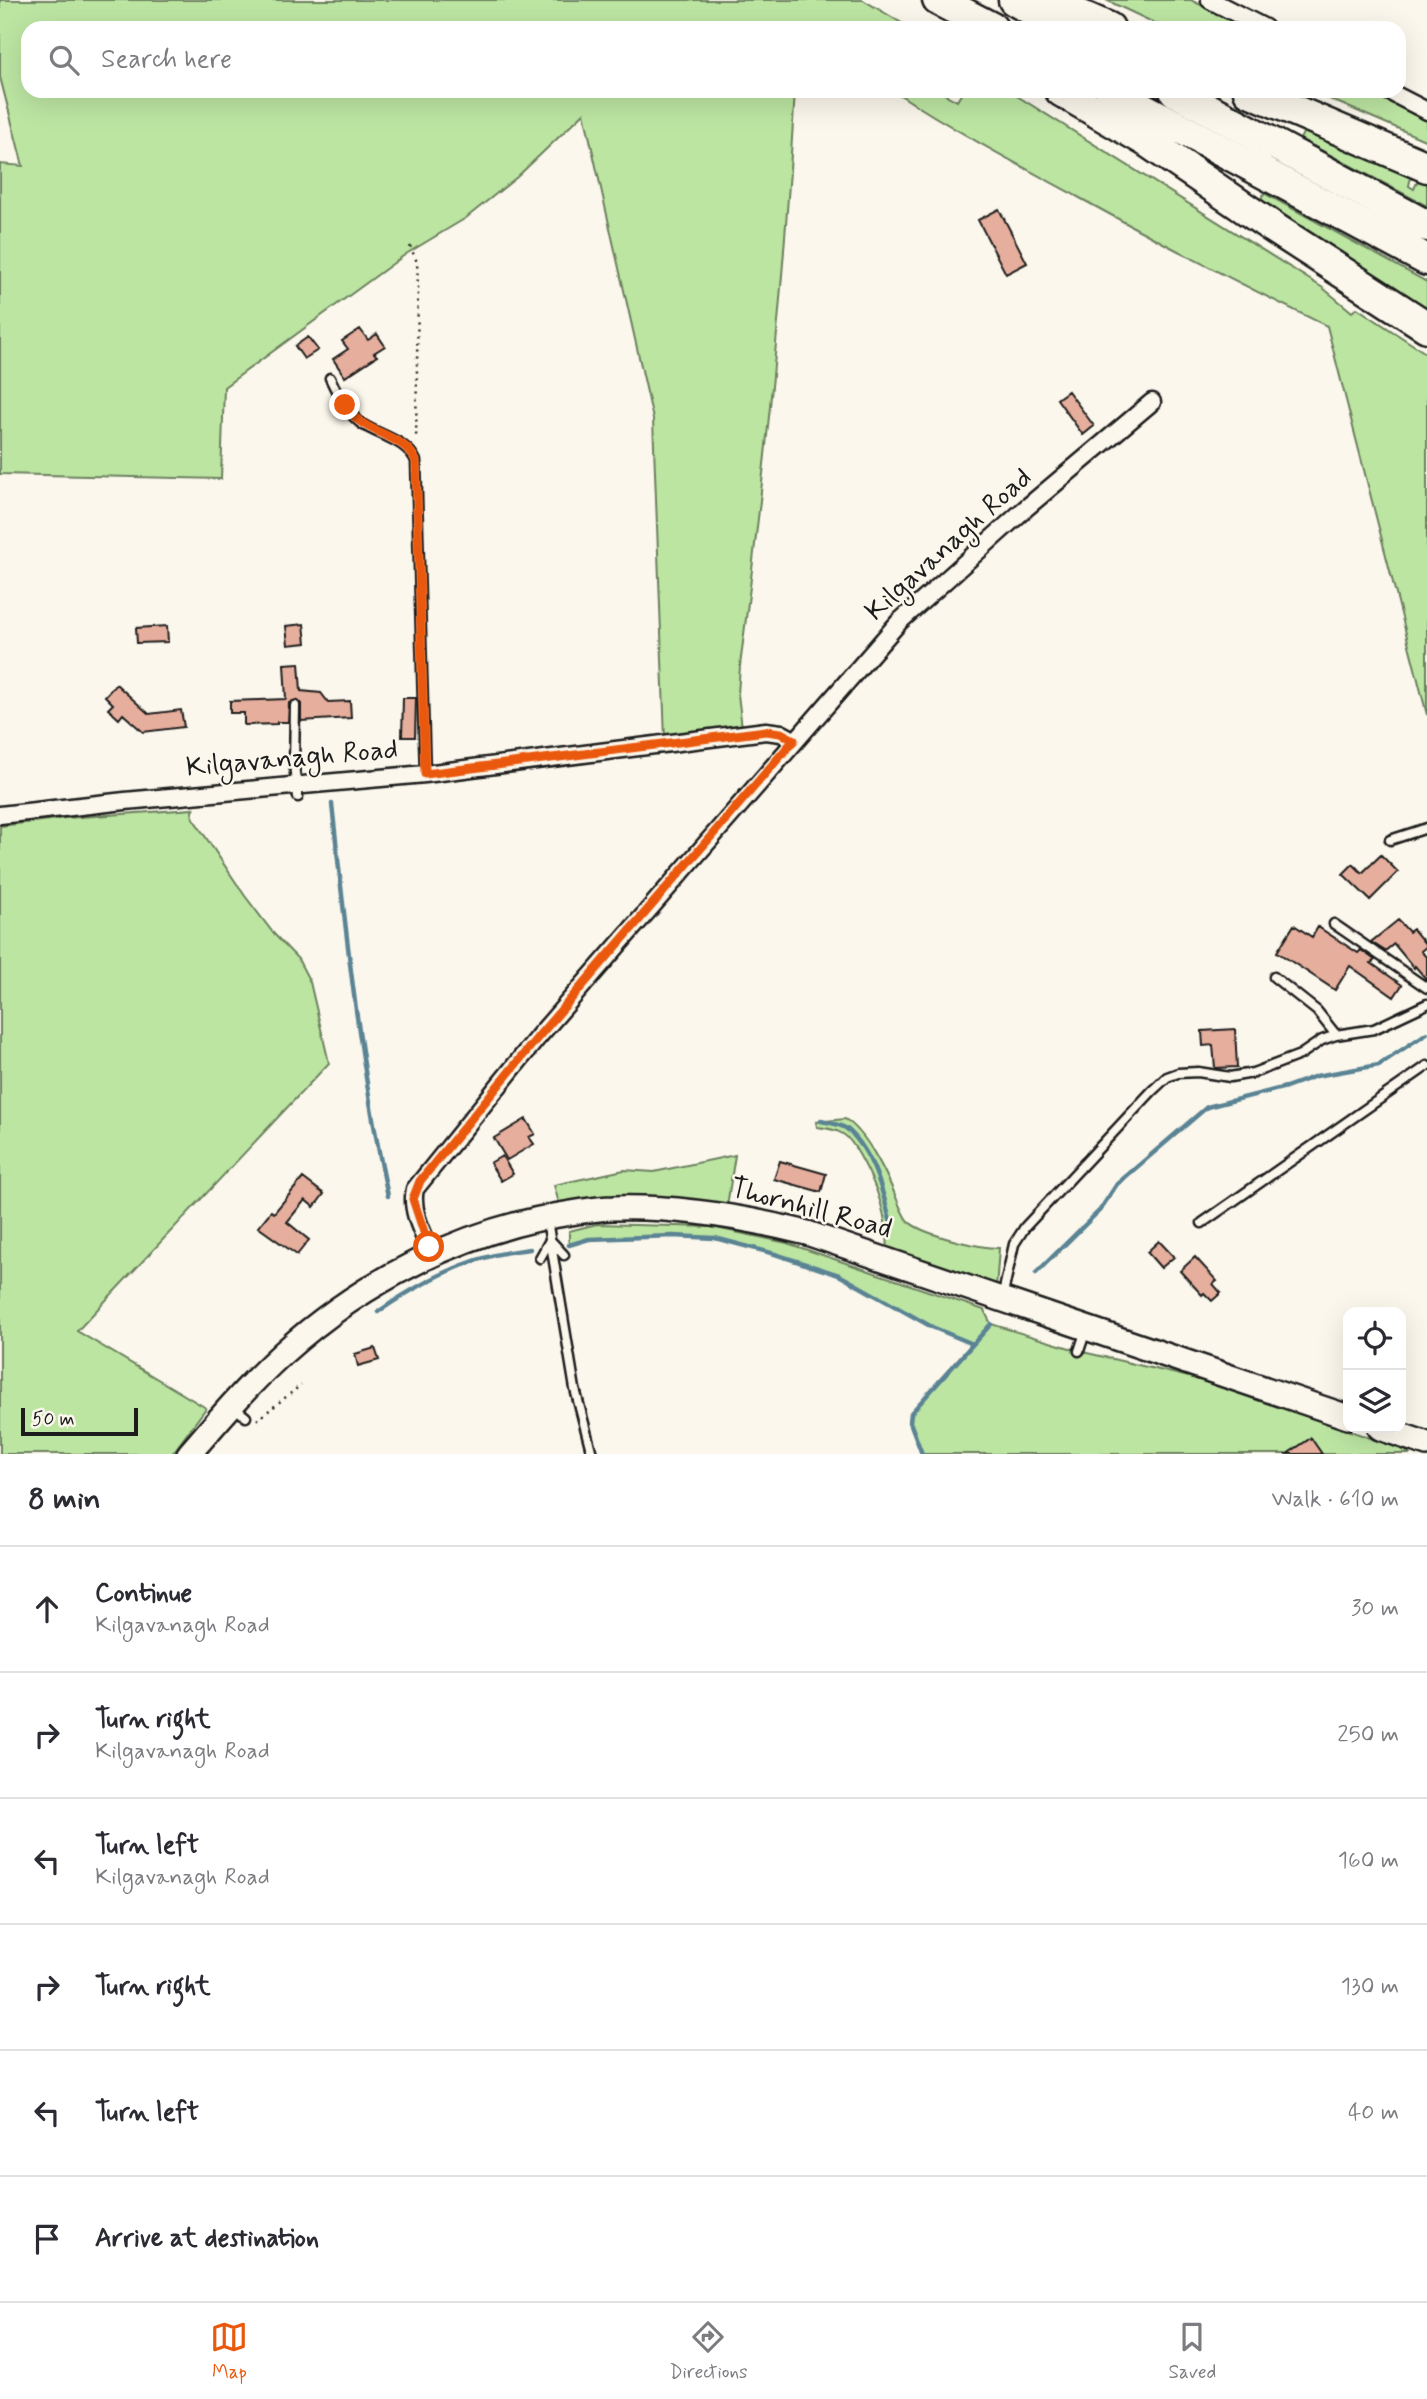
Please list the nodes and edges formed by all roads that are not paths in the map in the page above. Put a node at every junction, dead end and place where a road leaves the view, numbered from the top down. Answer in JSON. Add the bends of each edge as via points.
{"nodes":[{"id":1,"x":926,"y":0,"type":"edge"},
{"id":2,"x":938,"y":0,"type":"edge"},
{"id":3,"x":1014,"y":0,"type":"edge"},
{"id":4,"x":1045,"y":0,"type":"edge"},
{"id":5,"x":1210,"y":0,"type":"edge"},
{"id":6,"x":955,"y":21,"type":"edge"},
{"id":7,"x":978,"y":21,"type":"edge"},
{"id":8,"x":1051,"y":21,"type":"edge"},
{"id":9,"x":1093,"y":21,"type":"edge"},
{"id":10,"x":1251,"y":21,"type":"edge"},
{"id":11,"x":1073,"y":98,"type":"edge"},
{"id":12,"x":1124,"y":98,"type":"edge"},
{"id":13,"x":1188,"y":98,"type":"edge"},
{"id":14,"x":1265,"y":98,"type":"edge"},
{"id":15,"x":1402,"y":98,"type":"edge"},
{"id":16,"x":1427,"y":111,"type":"edge"},
{"id":17,"x":1427,"y":167,"type":"edge"},
{"id":18,"x":1427,"y":226,"type":"edge"},
{"id":19,"x":1427,"y":260,"type":"edge"},
{"id":20,"x":1427,"y":327,"type":"edge"},
{"id":21,"x":330,"y":378,"type":"dead end"},
{"id":22,"x":1152,"y":402,"type":"dead end"},
{"id":23,"x":295,"y":706,"type":"dead end"},
{"id":24,"x":794,"y":740,"type":"junction"},
{"id":25,"x":425,"y":774,"type":"junction"},
{"id":26,"x":297,"y":791,"type":"junction"},
{"id":27,"x":0,"y":815,"type":"edge"},
{"id":28,"x":1427,"y":828,"type":"edge"},
{"id":29,"x":1390,"y":840,"type":"dead end"},
{"id":30,"x":1334,"y":924,"type":"dead end"},
{"id":31,"x":1274,"y":977,"type":"dead end"},
{"id":32,"x":1427,"y":988,"type":"edge"},
{"id":33,"x":1427,"y":1003,"type":"edge"},
{"id":34,"x":1336,"y":1035,"type":"junction"},
{"id":35,"x":1427,"y":1066,"type":"edge"},
{"id":36,"x":546,"y":1217,"type":"junction"},
{"id":37,"x":1202,"y":1223,"type":"dead end"},
{"id":38,"x":550,"y":1240,"type":"junction"},
{"id":39,"x":432,"y":1254,"type":"junction"},
{"id":40,"x":564,"y":1255,"type":"dead end"},
{"id":41,"x":540,"y":1258,"type":"dead end"},
{"id":42,"x":1002,"y":1298,"type":"junction"},
{"id":43,"x":1087,"y":1328,"type":"junction"},
{"id":44,"x":1079,"y":1351,"type":"dead end"},
{"id":45,"x":1343,"y":1415,"type":"edge"},
{"id":46,"x":1395,"y":1433,"type":"edge"},
{"id":47,"x":1427,"y":1444,"type":"edge"},
{"id":48,"x":189,"y":1454,"type":"edge"},
{"id":49,"x":592,"y":1454,"type":"edge"}],
"edges":[{"from":1,"to":6,"type":"highway"},
{"from":2,"to":7,"type":"highway"},
{"from":3,"to":8,"type":"highway"},
{"from":4,"to":9,"type":"highway"},
{"from":5,"to":10,"type":"street"},
{"from":11,"to":20,"type":"highway","via":[[1148,142]]},
{"from":12,"to":19,"type":"highway"},
{"from":13,"to":18,"type":"highway"},
{"from":14,"to":17,"type":"highway"},
{"from":15,"to":16,"type":"street"},
{"from":21,"to":25,"type":"lane","via":[[353,416],[406,447],[416,461]]},
{"from":22,"to":24,"type":"street","name":"Kilgavanagh Road","via":[[898,622]]},
{"from":23,"to":26,"type":"lane"},
{"from":24,"to":25,"type":"street","name":"Kilgavanagh Road","via":[[766,731]]},
{"from":24,"to":39,"type":"street","name":"Kilgavanagh Road","via":[[415,1189],[415,1212]]},
{"from":25,"to":26,"type":"street","name":"Kilgavanagh Road"},
{"from":26,"to":27,"type":"street","name":"Kilgavanagh Road","via":[[73,802]]},
{"from":28,"to":29,"type":"lane"},
{"from":30,"to":32,"type":"lane"},
{"from":31,"to":34,"type":"lane","via":[[1317,1011]]},
{"from":33,"to":34,"type":"lane","via":[[1374,1029]]},
{"from":34,"to":42,"type":"lane","via":[[1253,1073],[1230,1077],[1186,1072],[1167,1077],[1026,1227],[1014,1244]]},
{"from":35,"to":37,"type":"lane"},
{"from":36,"to":38,"type":"lane"},
{"from":36,"to":39,"type":"street","name":"Thornhill Road"},
{"from":36,"to":42,"type":"street","name":"Thornhill Road","via":[[610,1208],[673,1209],[746,1218],[807,1233]]},
{"from":38,"to":40,"type":"lane"},
{"from":38,"to":41,"type":"lane"},
{"from":38,"to":49,"type":"lane","via":[[575,1389]]},
{"from":39,"to":48,"type":"street","name":"Thornhill Road","via":[[383,1280],[309,1331],[235,1405],[213,1420]]},
{"from":42,"to":43,"type":"street","name":"Thornhill Road"},
{"from":43,"to":44,"type":"lane"},
{"from":43,"to":45,"type":"street","name":"Thornhill Road"},
{"from":46,"to":47,"type":"street"}]}
